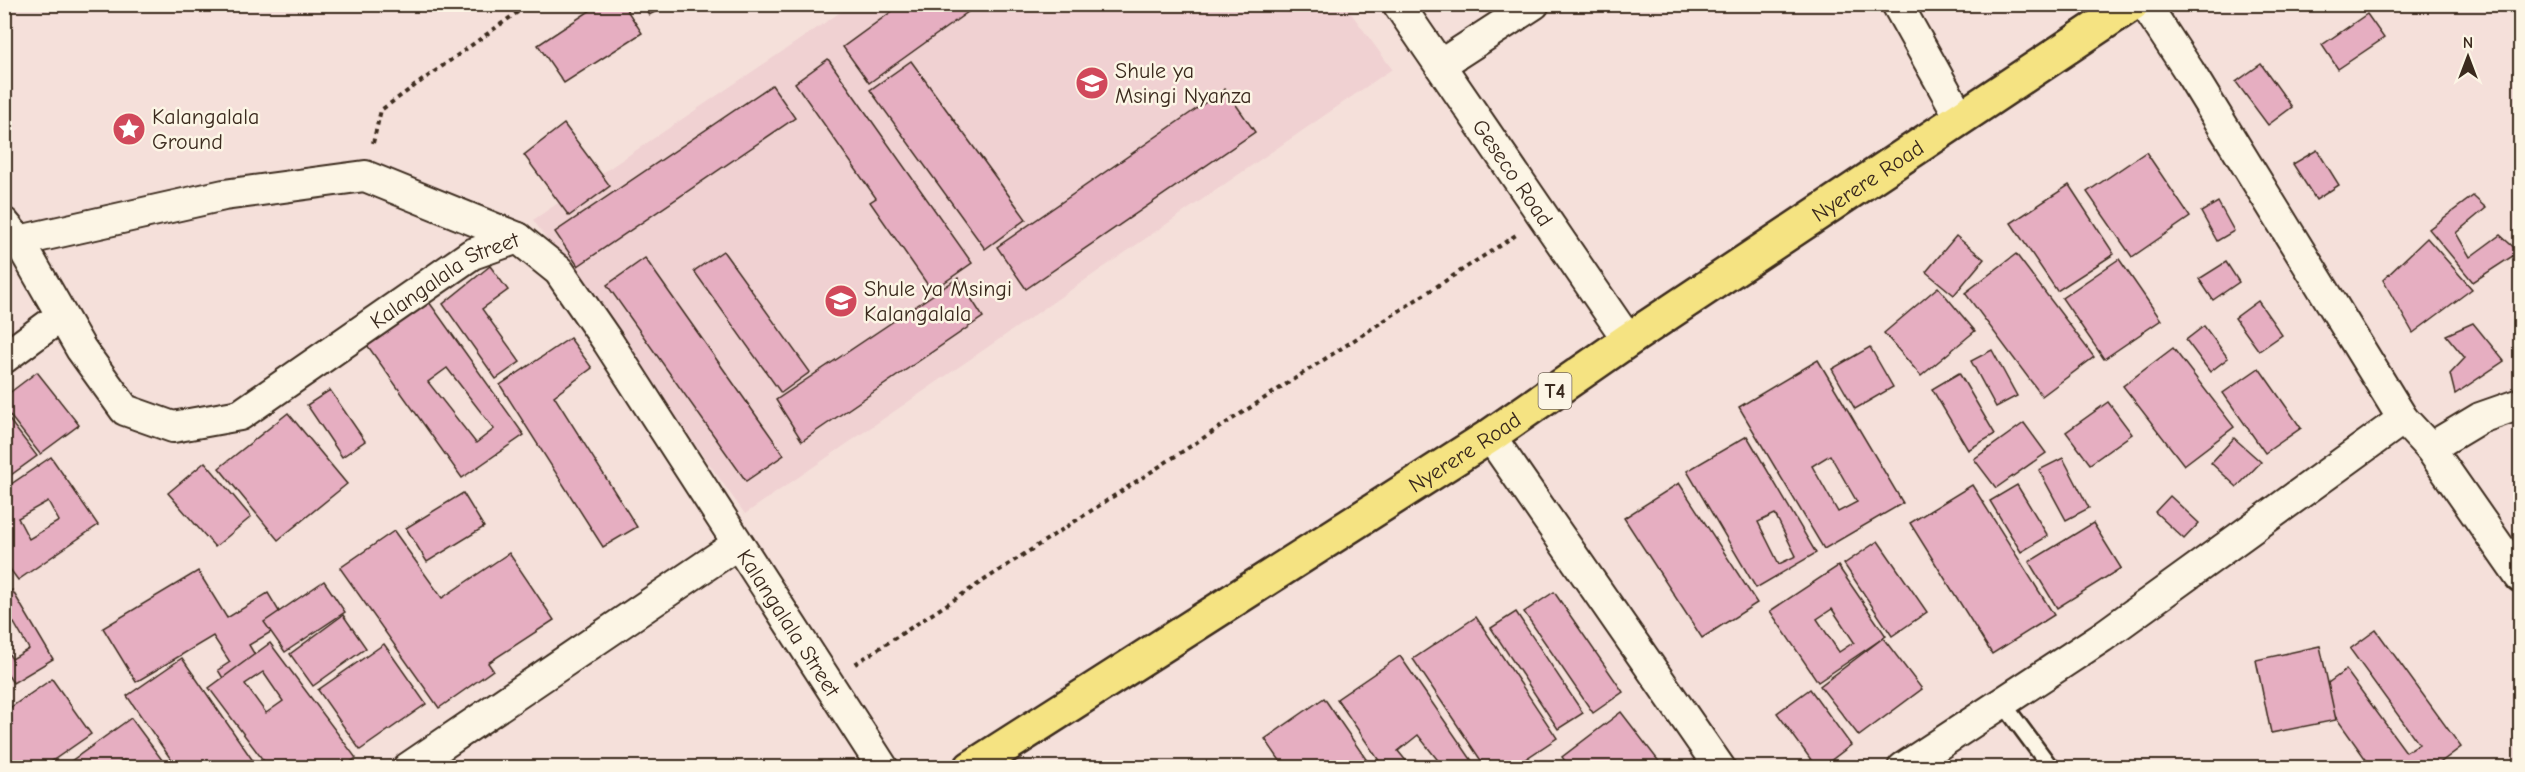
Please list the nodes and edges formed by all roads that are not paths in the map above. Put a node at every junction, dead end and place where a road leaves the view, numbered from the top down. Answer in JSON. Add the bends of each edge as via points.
{"nodes":[{"id":1,"x":1398,"y":4,"type":"edge"},
{"id":2,"x":1534,"y":4,"type":"edge"},
{"id":3,"x":1897,"y":4,"type":"edge"},
{"id":4,"x":2132,"y":4,"type":"edge"},
{"id":5,"x":2145,"y":4,"type":"edge"},
{"id":6,"x":1440,"y":65,"type":"junction"},
{"id":7,"x":1960,"y":117,"type":"junction"},
{"id":8,"x":12,"y":232,"type":"edge"},
{"id":9,"x":518,"y":238,"type":"junction"},
{"id":10,"x":61,"y":316,"type":"junction"},
{"id":11,"x":1628,"y":340,"type":"junction"},
{"id":12,"x":4,"y":358,"type":"edge"},
{"id":13,"x":2520,"y":404,"type":"edge"},
{"id":14,"x":2403,"y":419,"type":"junction"},
{"id":15,"x":1490,"y":436,"type":"junction"},
{"id":16,"x":2430,"y":448,"type":"junction"},
{"id":17,"x":736,"y":544,"type":"junction"},
{"id":18,"x":2520,"y":577,"type":"edge"},
{"id":19,"x":2002,"y":702,"type":"junction"},
{"id":20,"x":408,"y":768,"type":"edge"},
{"id":21,"x":883,"y":768,"type":"edge"},
{"id":22,"x":971,"y":768,"type":"edge"},
{"id":23,"x":1720,"y":768,"type":"edge"},
{"id":24,"x":1903,"y":768,"type":"edge"},
{"id":25,"x":2051,"y":768,"type":"edge"}],
"edges":[{"from":1,"to":6,"type":"street","name":"Geseco Road"},
{"from":2,"to":6,"type":"street"},
{"from":3,"to":7,"type":"street"},
{"from":4,"to":7,"type":"highway","name":"Nyerere Road","number":"T4"},
{"from":5,"to":14,"type":"street"},
{"from":6,"to":11,"type":"street","name":"Geseco Road"},
{"from":7,"to":11,"type":"highway","name":"Nyerere Road","number":"T4"},
{"from":8,"to":9,"type":"street","via":[[224,195],[365,176]]},
{"from":8,"to":10,"type":"street","name":"Kalangalala Street"},
{"from":9,"to":10,"type":"street","name":"Kalangalala Street","via":[[472,254],[240,415],[173,427],[125,410]]},
{"from":9,"to":17,"type":"street","name":"Kalangalala Street","via":[[558,271],[608,342]]},
{"from":10,"to":12,"type":"street"},
{"from":11,"to":15,"type":"highway","name":"Nyerere Road","number":"T4"},
{"from":13,"to":16,"type":"street","via":[[2480,418]]},
{"from":14,"to":16,"type":"street"},
{"from":14,"to":19,"type":"street","via":[[2102,638]]},
{"from":15,"to":22,"type":"highway","name":"Nyerere Road","number":"T4"},
{"from":15,"to":23,"type":"street"},
{"from":16,"to":18,"type":"street"},
{"from":17,"to":20,"type":"street"},
{"from":17,"to":21,"type":"street","name":"Kalangalala Street"},
{"from":19,"to":24,"type":"street"},
{"from":19,"to":25,"type":"lane"}]}
